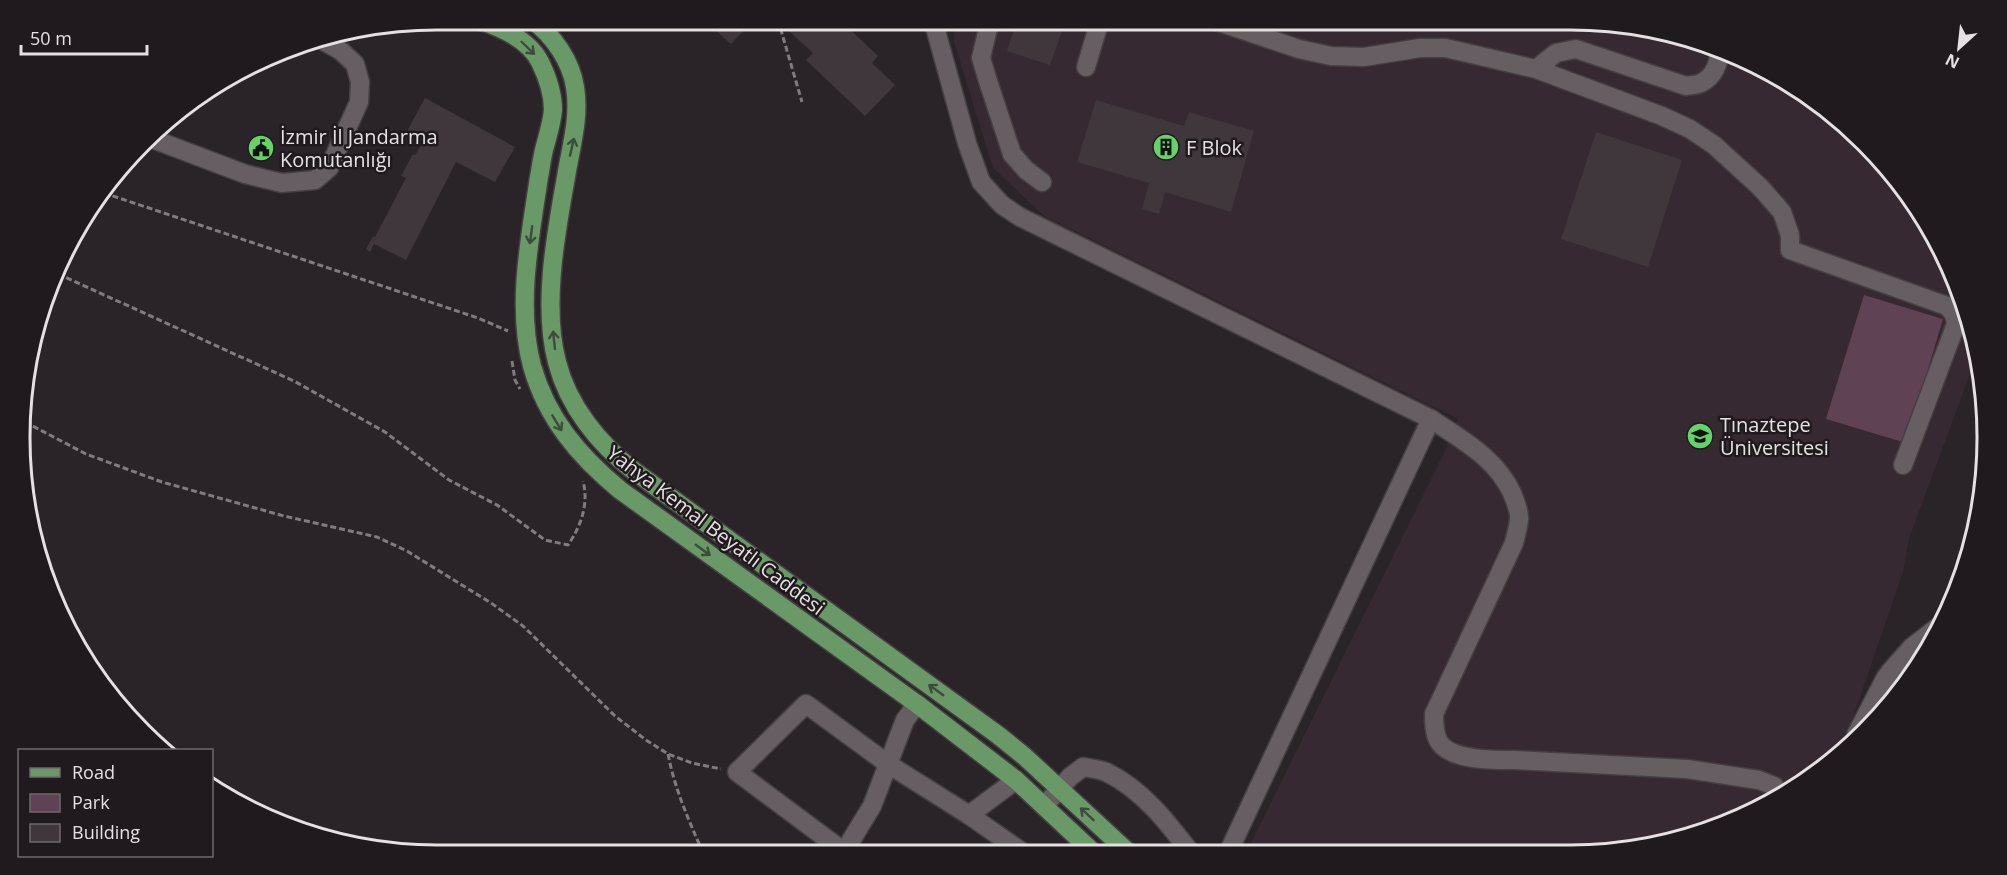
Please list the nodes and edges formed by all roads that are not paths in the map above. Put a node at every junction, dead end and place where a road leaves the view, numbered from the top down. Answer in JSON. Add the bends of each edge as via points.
{"nodes":[{"id":1,"x":503,"y":30,"type":"edge"},
{"id":2,"x":543,"y":30,"type":"edge"},
{"id":3,"x":936,"y":30,"type":"edge"},
{"id":4,"x":988,"y":30,"type":"edge"},
{"id":5,"x":1097,"y":30,"type":"edge"},
{"id":6,"x":1243,"y":30,"type":"edge"},
{"id":7,"x":330,"y":45,"type":"edge"},
{"id":8,"x":1719,"y":59,"type":"edge"},
{"id":9,"x":1086,"y":67,"type":"dead end"},
{"id":10,"x":1536,"y":69,"type":"junction"},
{"id":11,"x":158,"y":141,"type":"edge"},
{"id":12,"x":1042,"y":182,"type":"dead end"},
{"id":13,"x":1431,"y":419,"type":"junction"},
{"id":14,"x":1903,"y":465,"type":"dead end"},
{"id":15,"x":1924,"y":638,"type":"edge"},
{"id":16,"x":890,"y":657,"type":"junction"},
{"id":17,"x":1906,"y":668,"type":"edge"},
{"id":18,"x":877,"y":676,"type":"junction"},
{"id":19,"x":1886,"y":676,"type":"junction"},
{"id":20,"x":916,"y":704,"type":"junction"},
{"id":21,"x":1864,"y":719,"type":"edge"},
{"id":22,"x":888,"y":765,"type":"junction"},
{"id":23,"x":1016,"y":780,"type":"junction"},
{"id":24,"x":1060,"y":789,"type":"junction"},
{"id":25,"x":1775,"y":789,"type":"edge"},
{"id":26,"x":1044,"y":806,"type":"junction"},
{"id":27,"x":969,"y":815,"type":"junction"},
{"id":28,"x":835,"y":845,"type":"edge"},
{"id":29,"x":850,"y":845,"type":"edge"},
{"id":30,"x":1012,"y":845,"type":"edge"},
{"id":31,"x":1085,"y":845,"type":"edge"},
{"id":32,"x":1121,"y":845,"type":"edge"},
{"id":33,"x":1185,"y":845,"type":"edge"},
{"id":34,"x":1232,"y":845,"type":"edge"}],
"edges":[{"from":1,"to":18,"type":"main road","name":"Yahya Kemal Beyatlı Caddesi","one_way":true,"via":[[528,47],[539,60],[553,111],[529,243],[525,309],[529,349],[550,411],[563,433],[600,474]]},
{"from":16,"to":2,"type":"main road","name":"Yahya Kemal Beyatlı Caddesi","one_way":true,"via":[[626,465],[600,440],[573,402],[556,361],[551,289],[555,242],[576,128],[575,85],[559,48]]},
{"from":3,"to":13,"type":"street","via":[[981,182],[1002,205],[1020,218]]},
{"from":4,"to":12,"type":"street","via":[[981,58],[1012,154]]},
{"from":5,"to":9,"type":"street"},
{"from":6,"to":10,"type":"street","via":[[1331,56],[1364,57],[1405,49],[1445,48]]},
{"from":7,"to":11,"type":"street","via":[[355,64],[360,82],[359,102],[329,168],[315,180],[282,183],[245,174]]},
{"from":8,"to":10,"type":"street","via":[[1713,74],[1701,84],[1686,86],[1575,50],[1556,53]]},
{"from":10,"to":14,"type":"street","via":[[1662,116],[1714,145],[1782,212],[1790,235],[1790,250],[1947,306],[1956,324]]},
{"from":13,"to":25,"type":"street","via":[[1495,466],[1507,482],[1519,518],[1514,543],[1434,714],[1434,727],[1444,747],[1488,760],[1687,769],[1759,780]]},
{"from":13,"to":34,"type":"street"},
{"from":15,"to":19,"type":"street"},
{"from":16,"to":18,"type":"main road"},
{"from":24,"to":16,"type":"main road","name":"Yahya Kemal Beyatlı Caddesi","one_way":true,"via":[[998,735]]},
{"from":17,"to":19,"type":"street"},
{"from":18,"to":20,"type":"main road","name":"Yahya Kemal Beyatlı Caddesi"},
{"from":19,"to":21,"type":"street"},
{"from":20,"to":22,"type":"street","via":[[905,720]]},
{"from":20,"to":23,"type":"main road","name":"Yahya Kemal Beyatlı Caddesi"},
{"from":22,"to":27,"type":"street"},
{"from":22,"to":28,"type":"street","via":[[806,704],[737,772]]},
{"from":22,"to":29,"type":"street"},
{"from":23,"to":26,"type":"main road","name":"Yahya Kemal Beyatlı Caddesi"},
{"from":23,"to":27,"type":"street"},
{"from":24,"to":26,"type":"street"},
{"from":32,"to":24,"type":"main road","name":"Yahya Kemal Beyatlı Caddesi","one_way":true},
{"from":24,"to":33,"type":"street","via":[[1083,767],[1104,771],[1164,817]]},
{"from":26,"to":31,"type":"main road","name":"Yahya Kemal Beyatlı Caddesi"},
{"from":27,"to":30,"type":"street"}]}
